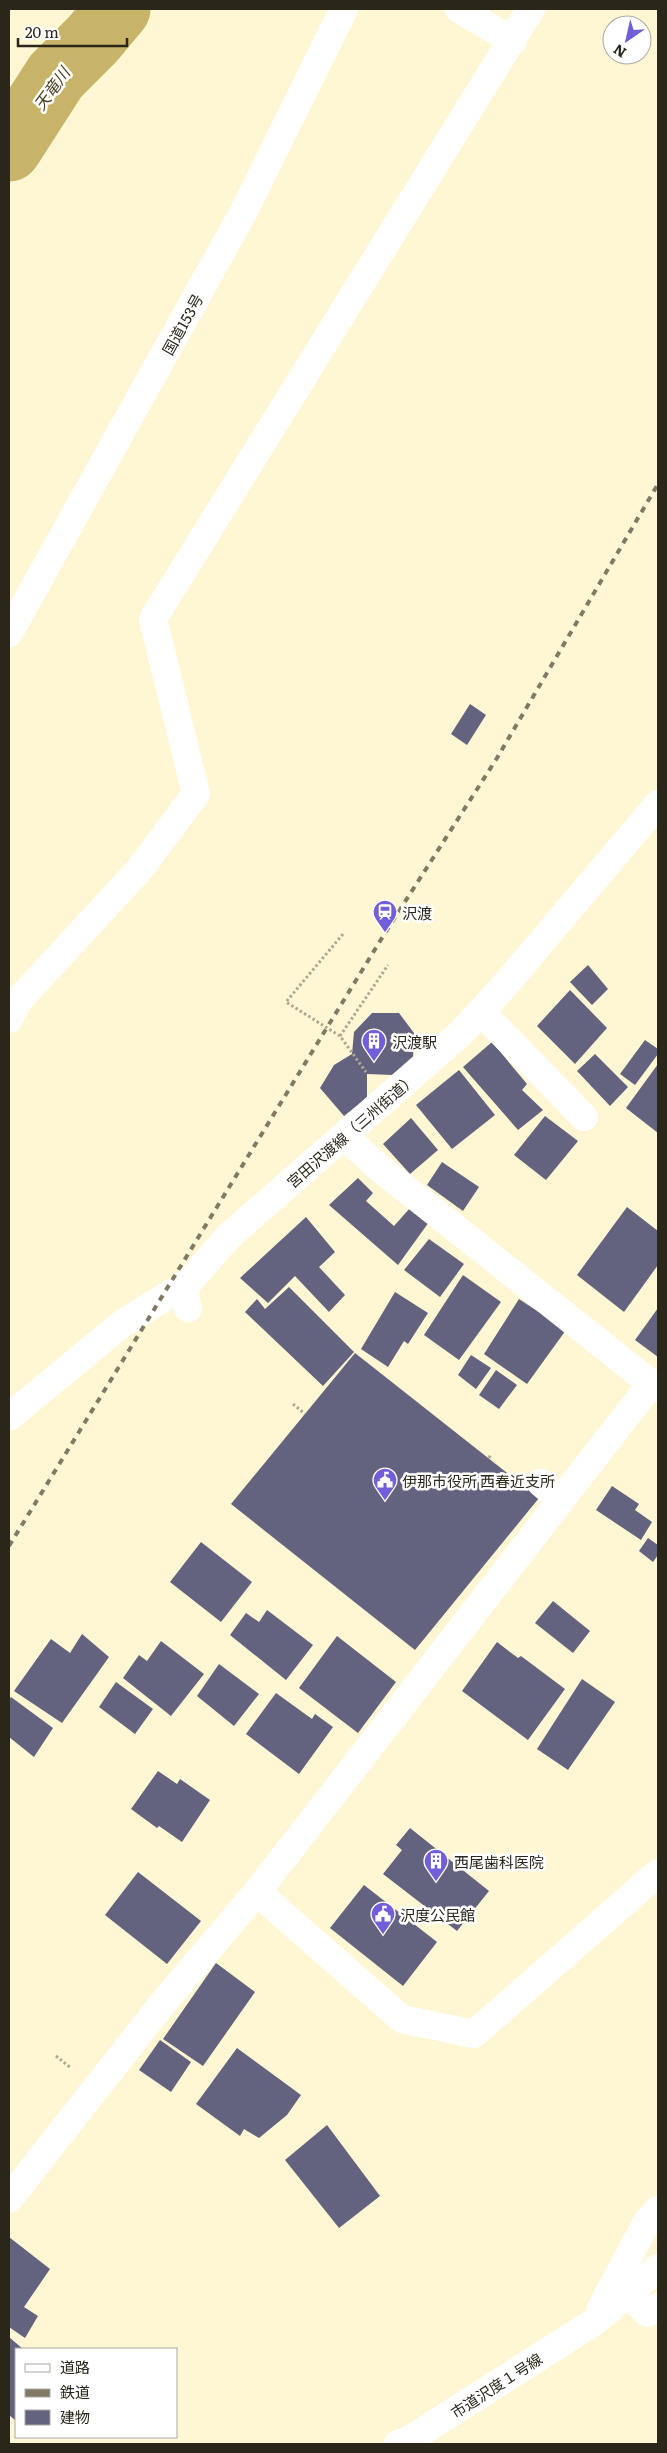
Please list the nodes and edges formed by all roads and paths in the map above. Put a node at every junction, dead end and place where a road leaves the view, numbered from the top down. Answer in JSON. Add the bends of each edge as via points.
{"nodes":[{"id":1,"x":344,"y":9,"type":"edge"},
{"id":2,"x":459,"y":9,"type":"edge"},
{"id":3,"x":531,"y":9,"type":"edge"},
{"id":4,"x":513,"y":40,"type":"junction"},
{"id":5,"x":9,"y":633,"type":"edge"},
{"id":6,"x":658,"y":804,"type":"edge"},
{"id":7,"x":343,"y":934,"type":"dead end"},
{"id":8,"x":388,"y":965,"type":"dead end"},
{"id":9,"x":481,"y":1012,"type":"junction"},
{"id":10,"x":9,"y":1019,"type":"edge"},
{"id":11,"x":340,"y":1036,"type":"junction"},
{"id":12,"x":368,"y":1074,"type":"dead end"},
{"id":13,"x":584,"y":1117,"type":"dead end"},
{"id":14,"x":344,"y":1136,"type":"junction"},
{"id":15,"x":655,"y":1387,"type":"edge"},
{"id":16,"x":293,"y":1404,"type":"dead end"},
{"id":17,"x":305,"y":1414,"type":"dead end"},
{"id":18,"x":9,"y":1417,"type":"edge"},
{"id":19,"x":658,"y":1874,"type":"edge"},
{"id":20,"x":257,"y":1892,"type":"junction"},
{"id":21,"x":9,"y":2199,"type":"edge"},
{"id":22,"x":658,"y":2210,"type":"edge"},
{"id":23,"x":658,"y":2268,"type":"edge"},
{"id":24,"x":629,"y":2293,"type":"junction"},
{"id":25,"x":658,"y":2307,"type":"edge"},
{"id":26,"x":594,"y":2322,"type":"junction"},
{"id":27,"x":406,"y":2443,"type":"edge"}],
"edges":[{"from":1,"to":5,"type":"main road","name":"国道153号","via":[[238,221]]},
{"from":2,"to":4,"type":"main road"},
{"from":3,"to":4,"type":"main road"},
{"from":4,"to":10,"type":"main road","via":[[153,619],[196,794],[139,870],[18,1001]]},
{"from":6,"to":9,"type":"main road","name":"宮田沢渡線（三州街道）"},
{"from":7,"to":11,"type":"path","via":[[286,1002]]},
{"from":8,"to":11,"type":"path"},
{"from":9,"to":13,"type":"main road"},
{"from":9,"to":14,"type":"main road","name":"宮田沢渡線（三州街道）"},
{"from":11,"to":12,"type":"path"},
{"from":14,"to":15,"type":"main road","via":[[586,1340]]},
{"from":14,"to":18,"type":"main road","name":"宮田沢渡線（三州街道）","via":[[228,1237],[186,1297],[122,1323]]},
{"from":15,"to":20,"type":"main road","via":[[551,1491]]},
{"from":16,"to":17,"type":"path"},
{"from":19,"to":20,"type":"main road","via":[[474,2034],[402,2019]]},
{"from":20,"to":21,"type":"main road","via":[[164,2003]]},
{"from":22,"to":26,"type":"main road","via":[[647,2222]]},
{"from":23,"to":24,"type":"main road","name":"市道沢度１号線"},
{"from":24,"to":25,"type":"main road","via":[[647,2313]]},
{"from":24,"to":26,"type":"main road","name":"市道沢度１号線"},
{"from":26,"to":27,"type":"main road","name":"市道沢度１号線"}]}
